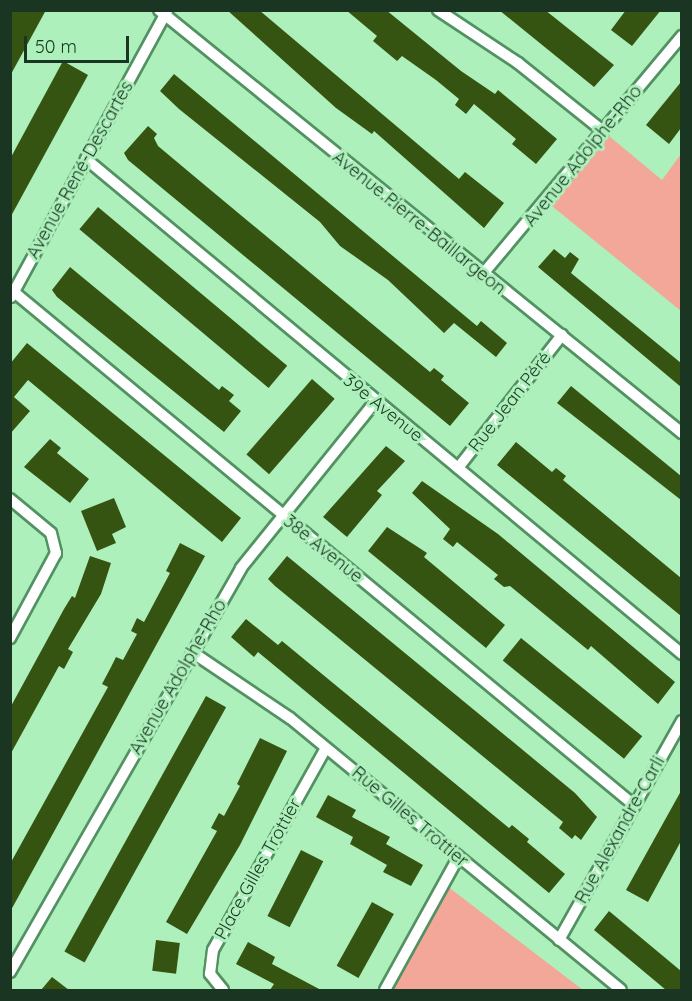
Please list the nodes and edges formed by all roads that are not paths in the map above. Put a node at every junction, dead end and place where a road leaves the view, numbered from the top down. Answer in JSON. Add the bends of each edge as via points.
{"nodes":[{"id":1,"x":438,"y":10,"type":"edge"},
{"id":2,"x":163,"y":12,"type":"edge"},
{"id":3,"x":681,"y":36,"type":"edge"},
{"id":4,"x":603,"y":131,"type":"junction"},
{"id":5,"x":86,"y":159,"type":"junction"},
{"id":6,"x":482,"y":275,"type":"junction"},
{"id":7,"x":12,"y":295,"type":"edge"},
{"id":8,"x":562,"y":335,"type":"junction"},
{"id":9,"x":375,"y":402,"type":"junction"},
{"id":10,"x":681,"y":432,"type":"edge"},
{"id":11,"x":458,"y":468,"type":"junction"},
{"id":12,"x":10,"y":499,"type":"edge"},
{"id":13,"x":284,"y":517,"type":"junction"},
{"id":14,"x":10,"y":638,"type":"edge"},
{"id":15,"x":192,"y":652,"type":"junction"},
{"id":16,"x":681,"y":654,"type":"edge"},
{"id":17,"x":681,"y":721,"type":"edge"},
{"id":18,"x":326,"y":748,"type":"junction"},
{"id":19,"x":634,"y":805,"type":"junction"},
{"id":20,"x":458,"y":858,"type":"junction"},
{"id":21,"x":560,"y":940,"type":"junction"},
{"id":22,"x":10,"y":972,"type":"edge"},
{"id":23,"x":223,"y":990,"type":"edge"},
{"id":24,"x":386,"y":990,"type":"edge"},
{"id":25,"x":621,"y":990,"type":"edge"}],
"edges":[{"from":1,"to":4,"type":"street","via":[[518,63]]},
{"from":2,"to":5,"type":"street","name":"Avenue René-Descartes"},
{"from":2,"to":6,"type":"street","name":"Avenue Pierre-Baillargeon"},
{"from":3,"to":4,"type":"street","name":"Avenue Adolphe-Rho"},
{"from":4,"to":6,"type":"street","name":"Avenue Adolphe-Rho"},
{"from":5,"to":7,"type":"street","name":"Avenue René-Descartes"},
{"from":5,"to":9,"type":"street","name":"39e Avenue"},
{"from":6,"to":8,"type":"street","name":"Avenue Pierre-Baillargeon"},
{"from":7,"to":13,"type":"street","name":"38e Avenue"},
{"from":8,"to":10,"type":"street","name":"Avenue Pierre-Baillargeon"},
{"from":8,"to":11,"type":"street","name":"Rue Jean Péré"},
{"from":9,"to":11,"type":"street","name":"39e Avenue"},
{"from":9,"to":13,"type":"street","name":"Avenue Adolphe-Rho"},
{"from":11,"to":16,"type":"street","name":"39e Avenue"},
{"from":12,"to":14,"type":"street","via":[[51,533],[56,554]]},
{"from":13,"to":15,"type":"street","name":"Avenue Adolphe-Rho","via":[[241,568]]},
{"from":13,"to":19,"type":"street","name":"38e Avenue"},
{"from":15,"to":18,"type":"street","name":"Rue Gilles Trottier"},
{"from":15,"to":22,"type":"street","name":"Avenue Adolphe-Rho"},
{"from":17,"to":19,"type":"street","name":"Rue Alexandre-Carli"},
{"from":18,"to":20,"type":"street","name":"Rue Gilles Trottier"},
{"from":18,"to":23,"type":"street","name":"Place Gilles Trottier","via":[[213,950],[210,974]]},
{"from":19,"to":21,"type":"street","name":"Rue Alexandre-Carli"},
{"from":20,"to":21,"type":"street","name":"Rue Gilles Trottier"},
{"from":20,"to":24,"type":"street"},
{"from":21,"to":25,"type":"street","name":"Rue Gilles Trottier"}]}
